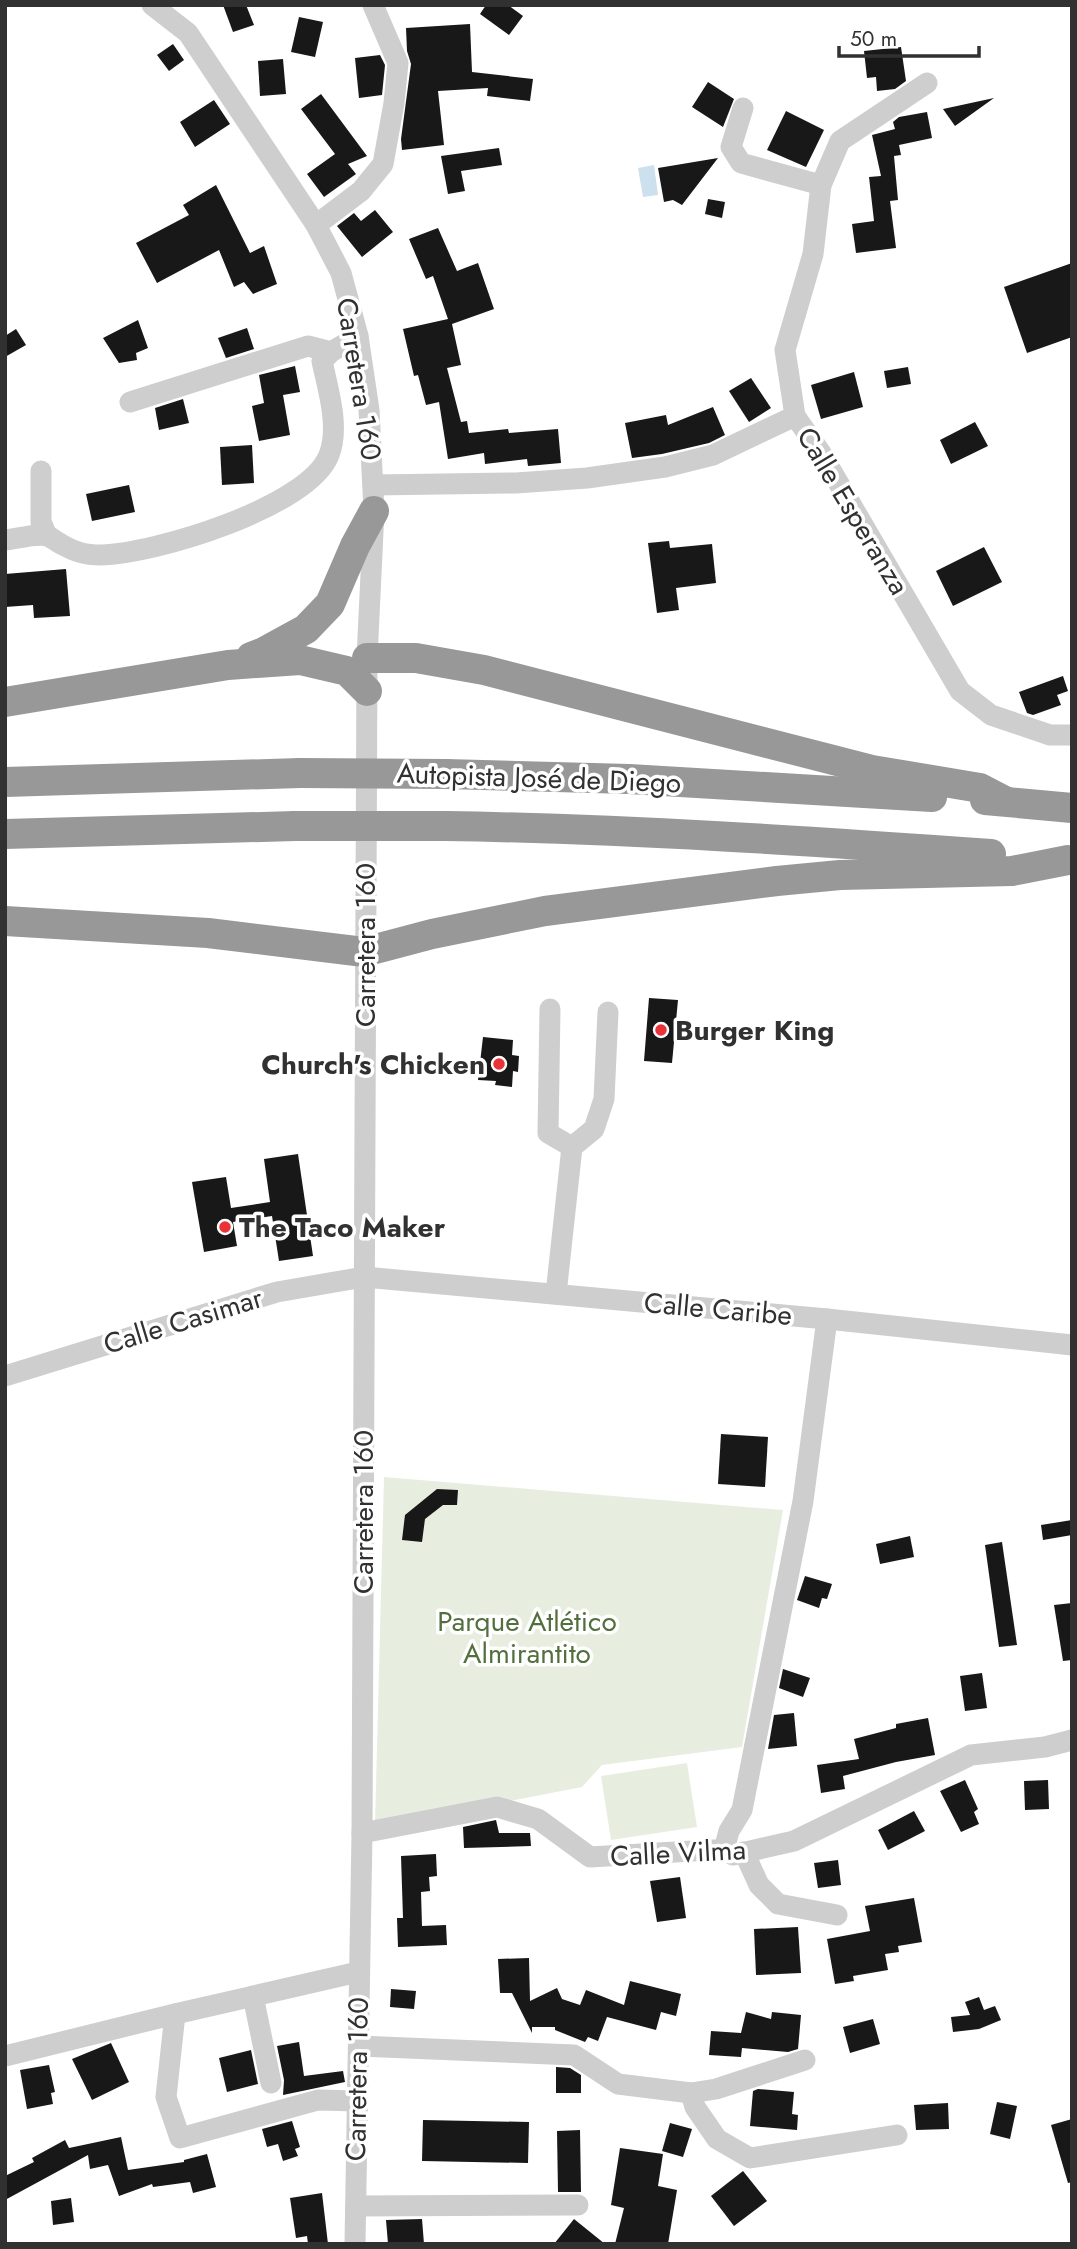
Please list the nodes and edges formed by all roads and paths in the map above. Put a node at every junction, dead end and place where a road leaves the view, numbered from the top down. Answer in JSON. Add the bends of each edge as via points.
{"nodes":[{"id":1,"x":152,"y":5,"type":"edge"},
{"id":2,"x":373,"y":5,"type":"edge"},
{"id":3,"x":927,"y":83,"type":"dead end"},
{"id":4,"x":743,"y":108,"type":"dead end"},
{"id":5,"x":821,"y":185,"type":"junction"},
{"id":6,"x":316,"y":225,"type":"junction"},
{"id":7,"x":358,"y":336,"type":"junction"},
{"id":8,"x":331,"y":352,"type":"junction"},
{"id":9,"x":130,"y":402,"type":"dead end"},
{"id":10,"x":795,"y":416,"type":"junction"},
{"id":11,"x":41,"y":471,"type":"dead end"},
{"id":12,"x":374,"y":498,"type":"junction"},
{"id":13,"x":47,"y":536,"type":"junction"},
{"id":14,"x":5,"y":540,"type":"edge"},
{"id":15,"x":367,"y":658,"type":"junction"},
{"id":16,"x":228,"y":665,"type":"junction"},
{"id":17,"x":367,"y":691,"type":"junction"},
{"id":18,"x":5,"y":702,"type":"edge"},
{"id":19,"x":1072,"y":736,"type":"edge"},
{"id":20,"x":5,"y":782,"type":"edge"},
{"id":21,"x":1004,"y":801,"type":"junction"},
{"id":22,"x":1072,"y":808,"type":"edge"},
{"id":23,"x":5,"y":834,"type":"edge"},
{"id":24,"x":1070,"y":860,"type":"edge"},
{"id":25,"x":5,"y":921,"type":"edge"},
{"id":26,"x":364,"y":952,"type":"junction"},
{"id":27,"x":550,"y":1009,"type":"dead end"},
{"id":28,"x":608,"y":1012,"type":"dead end"},
{"id":29,"x":572,"y":1147,"type":"junction"},
{"id":30,"x":363,"y":1277,"type":"junction"},
{"id":31,"x":556,"y":1294,"type":"junction"},
{"id":32,"x":827,"y":1319,"type":"junction"},
{"id":33,"x":1072,"y":1345,"type":"edge"},
{"id":34,"x":5,"y":1376,"type":"edge"},
{"id":35,"x":1072,"y":1740,"type":"edge"},
{"id":36,"x":362,"y":1833,"type":"junction"},
{"id":37,"x":734,"y":1851,"type":"junction"},
{"id":38,"x":837,"y":1915,"type":"dead end"},
{"id":39,"x":358,"y":1972,"type":"junction"},
{"id":40,"x":253,"y":1996,"type":"junction"},
{"id":41,"x":175,"y":2014,"type":"junction"},
{"id":42,"x":359,"y":2046,"type":"junction"},
{"id":43,"x":5,"y":2056,"type":"edge"},
{"id":44,"x":805,"y":2060,"type":"dead end"},
{"id":45,"x":271,"y":2083,"type":"dead end"},
{"id":46,"x":691,"y":2093,"type":"junction"},
{"id":47,"x":358,"y":2101,"type":"junction"},
{"id":48,"x":897,"y":2135,"type":"dead end"},
{"id":49,"x":578,"y":2205,"type":"dead end"},
{"id":50,"x":356,"y":2206,"type":"junction"},
{"id":51,"x":355,"y":2244,"type":"edge"}],
"edges":[{"from":1,"to":6,"type":"street","name":"Carretera 160","via":[[188,33]]},
{"from":2,"to":6,"type":"street","via":[[398,63],[383,164],[361,191]]},
{"from":3,"to":5,"type":"street","via":[[839,141]]},
{"from":4,"to":5,"type":"street","via":[[731,147],[741,163]]},
{"from":5,"to":10,"type":"street","via":[[813,254],[785,350]]},
{"from":6,"to":7,"type":"street","name":"Carretera 160","via":[[341,274]]},
{"from":7,"to":8,"type":"street"},
{"from":7,"to":12,"type":"street","name":"Carretera 160","via":[[369,410]]},
{"from":8,"to":9,"type":"street","via":[[308,346]]},
{"from":8,"to":13,"type":"street","via":[[322,361],[333,431],[329,454],[320,471],[298,489],[236,522],[130,552],[78,554]]},
{"from":10,"to":12,"type":"street","name":"Calle Esperanza","via":[[713,455],[665,467]]},
{"from":10,"to":19,"type":"street","name":"Calle Esperanza","via":[[960,691],[991,715],[1050,735]]},
{"from":11,"to":13,"type":"street","via":[[41,522]]},
{"from":12,"to":15,"type":"street","name":"Carretera 160"},
{"from":12,"to":16,"type":"highway","via":[[330,604],[282,643]]},
{"from":13,"to":14,"type":"street"},
{"from":15,"to":17,"type":"street","name":"Carretera 160"},
{"from":15,"to":21,"type":"highway","via":[[416,658],[484,670],[872,770],[981,788]]},
{"from":16,"to":17,"type":"highway","via":[[300,660],[323,664],[347,671]]},
{"from":16,"to":18,"type":"highway"},
{"from":17,"to":26,"type":"street","name":"Carretera 160"},
{"from":20,"to":21,"type":"highway","name":"Autopista José de Diego","bridge":true,"via":[[300,773],[446,774],[629,779]]},
{"from":21,"to":22,"type":"highway","name":"Autopista José de Diego"},
{"from":23,"to":24,"type":"highway","name":"Autopista José de Diego","bridge":true,"via":[[295,826],[567,828]]},
{"from":24,"to":26,"type":"highway","via":[[1012,871],[840,875],[545,911]]},
{"from":25,"to":26,"type":"highway","via":[[208,933]]},
{"from":26,"to":30,"type":"street","name":"Carretera 160"},
{"from":27,"to":29,"type":"street","via":[[548,1133]]},
{"from":28,"to":29,"type":"street","via":[[604,1099],[594,1129]]},
{"from":29,"to":31,"type":"street"},
{"from":30,"to":31,"type":"street","name":"Calle Caribe"},
{"from":30,"to":34,"type":"street","name":"Calle Casimar","via":[[277,1292]]},
{"from":30,"to":36,"type":"street","name":"Carretera 160"},
{"from":31,"to":32,"type":"street","name":"Calle Caribe"},
{"from":32,"to":33,"type":"street","name":"Calle Caribe"},
{"from":32,"to":37,"type":"street","via":[[803,1501],[776,1647],[741,1810],[729,1831]]},
{"from":35,"to":37,"type":"street","name":"Calle Vilma","via":[[971,1755],[794,1840]]},
{"from":36,"to":37,"type":"street","name":"Calle Vilma","via":[[497,1807],[538,1819],[590,1857]]},
{"from":36,"to":39,"type":"street","name":"Carretera 160"},
{"from":37,"to":38,"type":"street","via":[[778,1904]]},
{"from":39,"to":40,"type":"street"},
{"from":39,"to":42,"type":"street","name":"Carretera 160"},
{"from":40,"to":41,"type":"street"},
{"from":40,"to":45,"type":"street"},
{"from":41,"to":43,"type":"street"},
{"from":41,"to":47,"type":"street","via":[[166,2097],[180,2138],[318,2100]]},
{"from":42,"to":46,"type":"street","via":[[574,2055],[618,2084]]},
{"from":42,"to":47,"type":"street","name":"Carretera 160"},
{"from":44,"to":46,"type":"street","via":[[716,2090]]},
{"from":46,"to":48,"type":"street","via":[[717,2140],[750,2158]]},
{"from":47,"to":50,"type":"street","name":"Carretera 160"},
{"from":49,"to":50,"type":"street"},
{"from":50,"to":51,"type":"street","name":"Carretera 160"}]}
